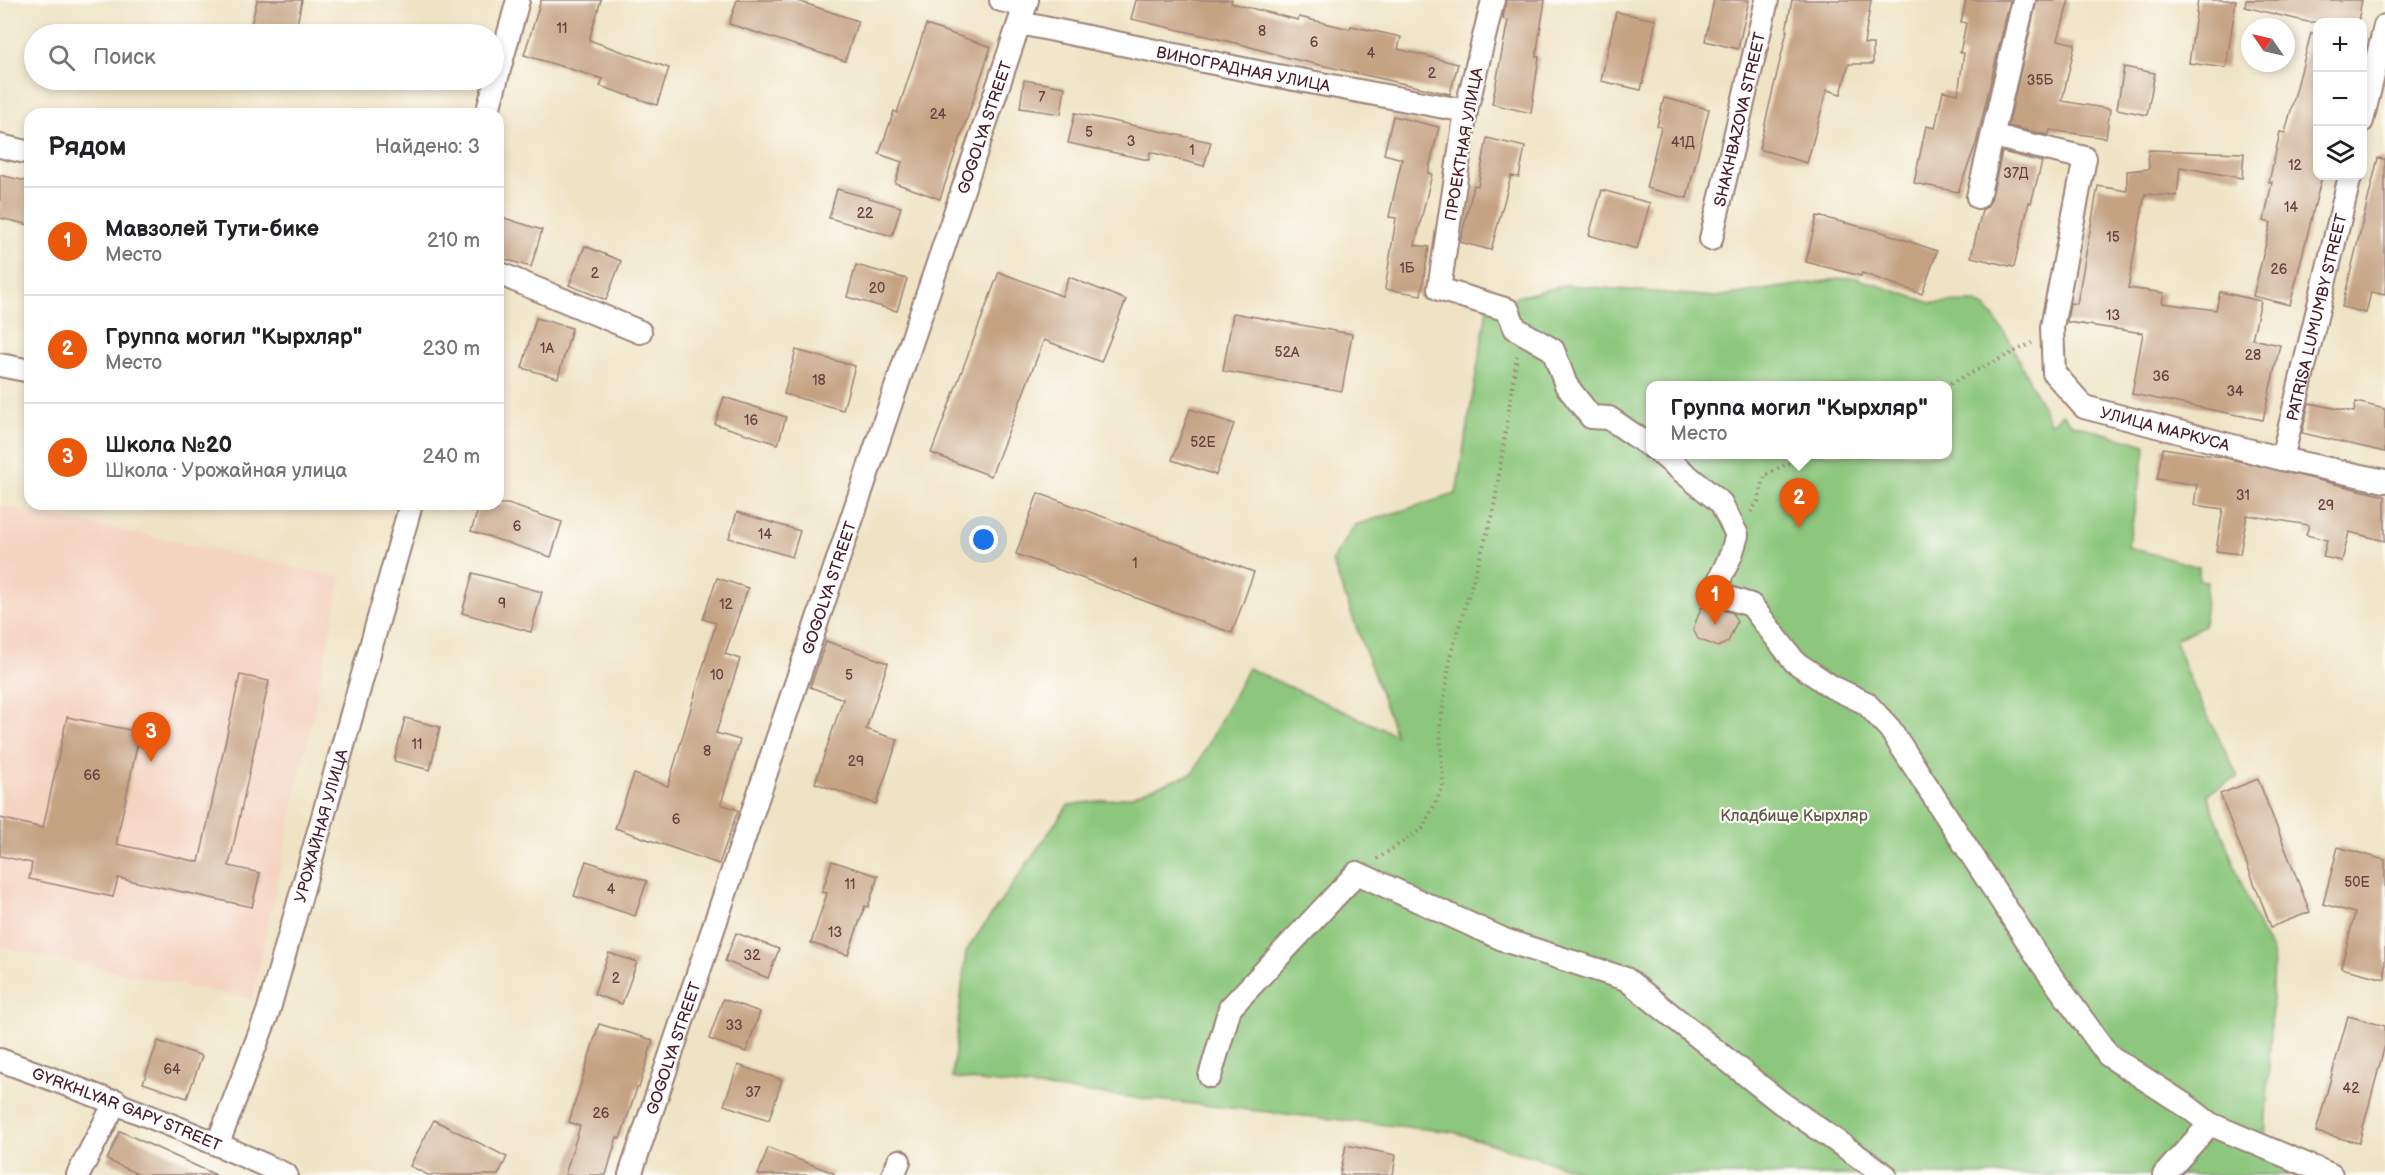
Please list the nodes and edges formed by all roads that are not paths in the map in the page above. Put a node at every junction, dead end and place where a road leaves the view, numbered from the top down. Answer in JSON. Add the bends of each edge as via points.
{"nodes":[{"id":1,"x":518,"y":0,"type":"edge"},
{"id":2,"x":1001,"y":0,"type":"edge"},
{"id":3,"x":1493,"y":0,"type":"edge"},
{"id":4,"x":1767,"y":0,"type":"edge"},
{"id":5,"x":2024,"y":0,"type":"edge"},
{"id":6,"x":1024,"y":10,"type":"edge"},
{"id":7,"x":2385,"y":26,"type":"edge"},
{"id":8,"x":504,"y":51,"type":"edge"},
{"id":9,"x":493,"y":90,"type":"edge"},
{"id":10,"x":2367,"y":100,"type":"edge"},
{"id":11,"x":489,"y":108,"type":"edge"},
{"id":12,"x":1466,"y":111,"type":"junction"},
{"id":13,"x":1993,"y":136,"type":"junction"},
{"id":14,"x":0,"y":146,"type":"edge"},
{"id":15,"x":24,"y":152,"type":"edge"},
{"id":16,"x":2349,"y":180,"type":"edge"},
{"id":17,"x":1978,"y":197,"type":"dead end"},
{"id":18,"x":1711,"y":239,"type":"dead end"},
{"id":19,"x":504,"y":275,"type":"edge"},
{"id":20,"x":640,"y":332,"type":"dead end"},
{"id":21,"x":0,"y":365,"type":"edge"},
{"id":22,"x":24,"y":369,"type":"edge"},
{"id":23,"x":1646,"y":443,"type":"edge"},
{"id":24,"x":1667,"y":459,"type":"edge"},
{"id":25,"x":2282,"y":459,"type":"junction"},
{"id":26,"x":2385,"y":481,"type":"edge"},
{"id":27,"x":409,"y":510,"type":"edge"},
{"id":28,"x":0,"y":1060,"type":"edge"},
{"id":29,"x":1210,"y":1076,"type":"dead end"},
{"id":30,"x":116,"y":1101,"type":"junction"},
{"id":31,"x":2210,"y":1124,"type":"junction"},
{"id":32,"x":218,"y":1143,"type":"junction"},
{"id":33,"x":78,"y":1175,"type":"edge"},
{"id":34,"x":286,"y":1175,"type":"edge"},
{"id":35,"x":630,"y":1175,"type":"edge"},
{"id":36,"x":1885,"y":1175,"type":"edge"},
{"id":37,"x":2164,"y":1175,"type":"edge"},
{"id":38,"x":2331,"y":1175,"type":"edge"}],
"edges":[{"from":1,"to":8,"type":"street"},
{"from":2,"to":6,"type":"street","name":"ВИНОГРАДНАЯ УЛИЦА"},
{"from":3,"to":12,"type":"street","name":"ПРОЕКТНАЯ УЛИЦА"},
{"from":4,"to":18,"type":"street","name":"SHAKHBAZOVA STREET"},
{"from":5,"to":13,"type":"street"},
{"from":6,"to":12,"type":"street","name":"ВИНОГРАДНАЯ УЛИЦА","via":[[1262,73]]},
{"from":6,"to":35,"type":"street","name":"GOGOLYA STREET"},
{"from":7,"to":10,"type":"street"},
{"from":9,"to":11,"type":"street"},
{"from":12,"to":23,"type":"street","name":"ПРОЕКТНАЯ УЛИЦА","via":[[1439,290],[1508,310],[1515,328],[1553,350],[1566,384],[1591,417],[1609,418]]},
{"from":13,"to":17,"type":"street"},
{"from":13,"to":25,"type":"street","name":"УЛИЦА МАРКУСА","via":[[2085,158],[2052,334],[2054,373],[2084,408]]},
{"from":14,"to":15,"type":"street"},
{"from":16,"to":25,"type":"street","name":"PATRISA LUMUMBY STREET"},
{"from":19,"to":20,"type":"street"},
{"from":21,"to":22,"type":"street"},
{"from":24,"to":31,"type":"street","via":[[1721,503],[1737,535],[1713,592],[1751,604],[1795,662],[1832,687],[1866,703],[1890,729],[2043,965],[2108,1055]]},
{"from":25,"to":26,"type":"street","name":"УЛИЦА МАРКУСА"},
{"from":27,"to":32,"type":"street","name":"УРОЖАЙНАЯ УЛИЦА","via":[[268,1012]]},
{"from":28,"to":30,"type":"street","name":"GYRKHLYAR GAPY STREET"},
{"from":29,"to":36,"type":"street","via":[[1230,1008],[1357,873],[1507,941],[1626,979],[1780,1102]]},
{"from":30,"to":32,"type":"street","name":"GYRKHLYAR GAPY STREET"},
{"from":30,"to":33,"type":"street"},
{"from":31,"to":37,"type":"street"},
{"from":31,"to":38,"type":"street"},
{"from":32,"to":34,"type":"street","name":"GYRKHLYAR GAPY STREET"}]}
